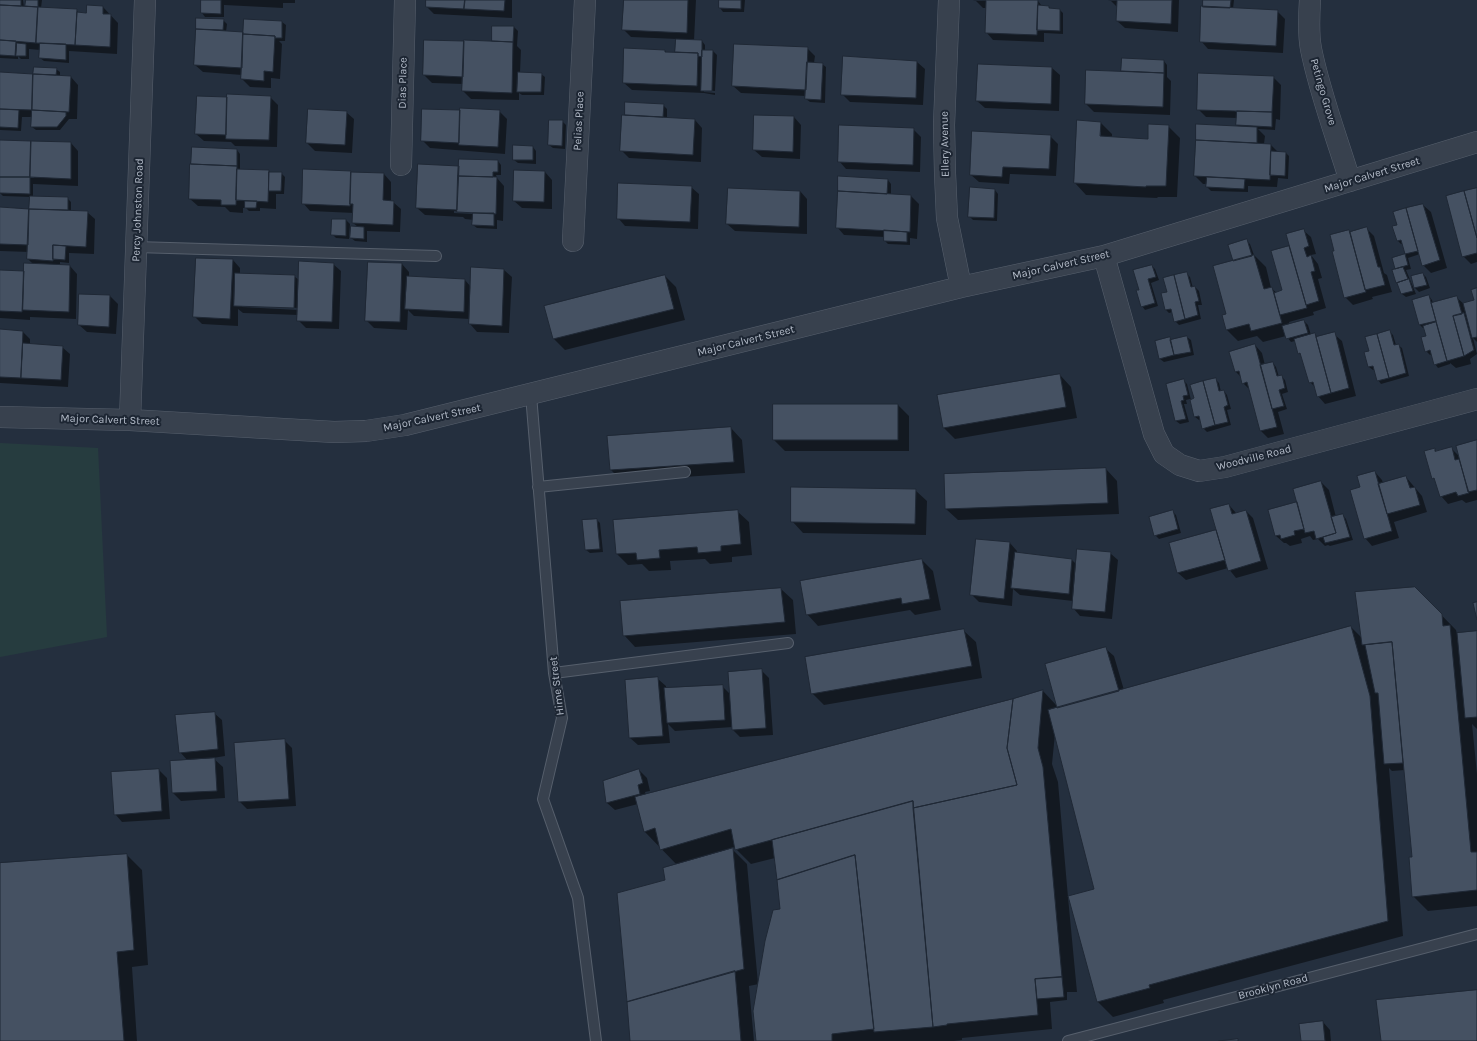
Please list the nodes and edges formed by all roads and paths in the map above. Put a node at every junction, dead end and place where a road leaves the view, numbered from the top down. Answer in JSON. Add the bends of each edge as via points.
{"nodes":[{"id":1,"x":145,"y":0,"type":"edge"},
{"id":2,"x":405,"y":0,"type":"edge"},
{"id":3,"x":585,"y":0,"type":"edge"},
{"id":4,"x":949,"y":0,"type":"edge"},
{"id":5,"x":1310,"y":0,"type":"edge"},
{"id":6,"x":1477,"y":142,"type":"edge"},
{"id":7,"x":401,"y":165,"type":"dead end"},
{"id":8,"x":1350,"y":182,"type":"junction"},
{"id":9,"x":573,"y":241,"type":"dead end"},
{"id":10,"x":136,"y":247,"type":"junction"},
{"id":11,"x":436,"y":256,"type":"dead end"},
{"id":12,"x":1104,"y":256,"type":"junction"},
{"id":13,"x":960,"y":287,"type":"junction"},
{"id":14,"x":530,"y":395,"type":"junction"},
{"id":15,"x":1477,"y":399,"type":"edge"},
{"id":16,"x":0,"y":417,"type":"edge"},
{"id":17,"x":130,"y":420,"type":"junction"},
{"id":18,"x":685,"y":472,"type":"dead end"},
{"id":19,"x":538,"y":487,"type":"junction"},
{"id":20,"x":788,"y":643,"type":"dead end"},
{"id":21,"x":554,"y":672,"type":"junction"},
{"id":22,"x":1477,"y":934,"type":"edge"},
{"id":23,"x":596,"y":1041,"type":"edge"},
{"id":24,"x":1068,"y":1041,"type":"edge"}],
"edges":[{"from":1,"to":10,"type":"street","name":"Percy Johnston Road"},
{"from":2,"to":7,"type":"street","name":"Dias Place"},
{"from":3,"to":9,"type":"street","name":"Pelias Place"},
{"from":4,"to":13,"type":"street","name":"Ellery Avenue","via":[[944,125],[945,180],[947,218]]},
{"from":5,"to":8,"type":"street","name":"Petingo Grove","via":[[1310,48]]},
{"from":6,"to":8,"type":"street","name":"Major Calvert Street"},
{"from":8,"to":12,"type":"street","name":"Major Calvert Street"},
{"from":10,"to":11,"type":"lane"},
{"from":10,"to":17,"type":"street","name":"Percy Johnston Road"},
{"from":12,"to":13,"type":"street","name":"Major Calvert Street"},
{"from":12,"to":15,"type":"street","name":"Woodville Road","via":[[1154,434],[1164,454],[1180,465],[1199,471],[1225,467]]},
{"from":13,"to":14,"type":"street","name":"Major Calvert Street"},
{"from":14,"to":17,"type":"street","name":"Major Calvert Street","via":[[405,425],[366,431],[334,432]]},
{"from":14,"to":19,"type":"lane","name":"Hime Street"},
{"from":16,"to":17,"type":"street","name":"Major Calvert Street"},
{"from":18,"to":19,"type":"lane"},
{"from":19,"to":21,"type":"lane","name":"Hime Street"},
{"from":20,"to":21,"type":"lane"},
{"from":21,"to":23,"type":"lane","name":"Hime Street","via":[[562,718],[543,799],[578,898]]},
{"from":22,"to":24,"type":"lane","name":"Brooklyn Road"}]}
